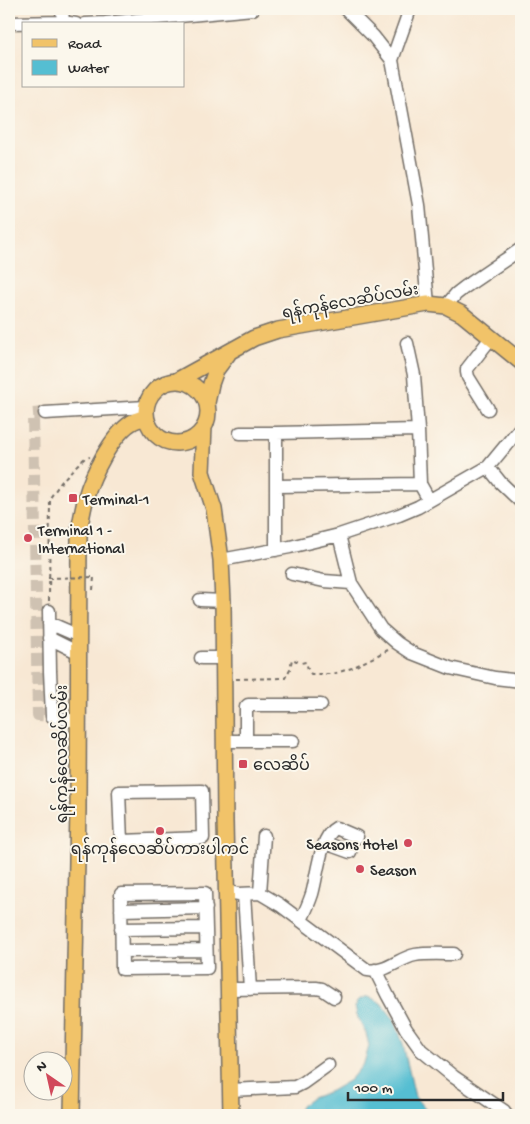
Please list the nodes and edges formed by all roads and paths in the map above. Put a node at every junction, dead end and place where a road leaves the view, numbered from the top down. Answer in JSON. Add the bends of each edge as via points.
{"nodes":[{"id":1,"x":62,"y":9,"type":"edge"},
{"id":2,"x":253,"y":9,"type":"edge"},
{"id":3,"x":346,"y":9,"type":"edge"},
{"id":4,"x":410,"y":9,"type":"edge"},
{"id":5,"x":210,"y":11,"type":"edge"},
{"id":6,"x":68,"y":22,"type":"edge"},
{"id":7,"x":114,"y":22,"type":"edge"},
{"id":8,"x":9,"y":23,"type":"edge"},
{"id":9,"x":22,"y":23,"type":"edge"},
{"id":10,"x":392,"y":60,"type":"junction"},
{"id":11,"x":521,"y":249,"type":"edge"},
{"id":12,"x":428,"y":304,"type":"junction"},
{"id":13,"x":446,"y":306,"type":"junction"},
{"id":14,"x":491,"y":338,"type":"junction"},
{"id":15,"x":407,"y":343,"type":"dead end"},
{"id":16,"x":231,"y":351,"type":"junction"},
{"id":17,"x":521,"y":362,"type":"edge"},
{"id":18,"x":176,"y":381,"type":"junction"},
{"id":19,"x":207,"y":403,"type":"junction"},
{"id":20,"x":488,"y":409,"type":"dead end"},
{"id":21,"x":145,"y":412,"type":"junction"},
{"id":22,"x":45,"y":413,"type":"dead end"},
{"id":23,"x":204,"y":427,"type":"junction"},
{"id":24,"x":521,"y":427,"type":"edge"},
{"id":25,"x":418,"y":430,"type":"junction"},
{"id":26,"x":240,"y":433,"type":"dead end"},
{"id":27,"x":276,"y":433,"type":"junction"},
{"id":28,"x":106,"y":452,"type":"junction"},
{"id":29,"x":488,"y":467,"type":"junction"},
{"id":30,"x":420,"y":484,"type":"junction"},
{"id":31,"x":276,"y":486,"type":"junction"},
{"id":32,"x":429,"y":500,"type":"junction"},
{"id":33,"x":521,"y":502,"type":"edge"},
{"id":34,"x":339,"y":536,"type":"junction"},
{"id":35,"x":276,"y":550,"type":"junction"},
{"id":36,"x":221,"y":560,"type":"junction"},
{"id":37,"x":292,"y":574,"type":"dead end"},
{"id":38,"x":48,"y":578,"type":"dead end"},
{"id":39,"x":351,"y":582,"type":"junction"},
{"id":40,"x":94,"y":590,"type":"dead end"},
{"id":41,"x":200,"y":600,"type":"dead end"},
{"id":42,"x":223,"y":601,"type":"junction"},
{"id":43,"x":49,"y":617,"type":"junction"},
{"id":44,"x":79,"y":636,"type":"junction"},
{"id":45,"x":49,"y":638,"type":"junction"},
{"id":46,"x":397,"y":643,"type":"junction"},
{"id":47,"x":79,"y":653,"type":"junction"},
{"id":48,"x":201,"y":658,"type":"dead end"},
{"id":49,"x":223,"y":658,"type":"junction"},
{"id":50,"x":224,"y":680,"type":"junction"},
{"id":51,"x":521,"y":681,"type":"edge"},
{"id":52,"x":322,"y":705,"type":"dead end"},
{"id":53,"x":79,"y":722,"type":"junction"},
{"id":54,"x":224,"y":741,"type":"junction"},
{"id":55,"x":246,"y":741,"type":"junction"},
{"id":56,"x":293,"y":741,"type":"dead end"},
{"id":57,"x":203,"y":821,"type":"junction"},
{"id":58,"x":225,"y":821,"type":"junction"},
{"id":59,"x":264,"y":836,"type":"dead end"},
{"id":60,"x":357,"y":837,"type":"dead end"},
{"id":61,"x":325,"y":843,"type":"junction"},
{"id":62,"x":350,"y":852,"type":"dead end"},
{"id":63,"x":227,"y":892,"type":"junction"},
{"id":64,"x":260,"y":893,"type":"junction"},
{"id":65,"x":244,"y":894,"type":"junction"},
{"id":66,"x":301,"y":920,"type":"junction"},
{"id":67,"x":206,"y":928,"type":"junction"},
{"id":68,"x":121,"y":930,"type":"junction"},
{"id":69,"x":122,"y":951,"type":"junction"},
{"id":70,"x":454,"y":954,"type":"dead end"},
{"id":71,"x":206,"y":956,"type":"junction"},
{"id":72,"x":228,"y":970,"type":"junction"},
{"id":73,"x":375,"y":970,"type":"junction"},
{"id":74,"x":250,"y":989,"type":"junction"},
{"id":75,"x":229,"y":990,"type":"junction"},
{"id":76,"x":334,"y":997,"type":"dead end"},
{"id":77,"x":328,"y":1064,"type":"dead end"},
{"id":78,"x":230,"y":1090,"type":"junction"},
{"id":79,"x":72,"y":1115,"type":"edge"},
{"id":80,"x":230,"y":1115,"type":"edge"},
{"id":81,"x":507,"y":1115,"type":"edge"}],
"edges":[{"from":1,"to":6,"type":"street"},
{"from":2,"to":5,"type":"street"},
{"from":3,"to":10,"type":"street"},
{"from":4,"to":10,"type":"street"},
{"from":5,"to":7,"type":"street"},
{"from":8,"to":9,"type":"street"},
{"from":10,"to":12,"type":"street","via":[[419,206]]},
{"from":11,"to":13,"type":"street","via":[[465,287]]},
{"from":12,"to":13,"type":"main road","name":"ရန်ကုန်လေဆိပ်လမ်း"},
{"from":12,"to":16,"type":"main road","name":"ရန်ကုန်လေဆိပ်လမ်း","via":[[278,330]]},
{"from":13,"to":14,"type":"main road","name":"ရန်ကုန်လေဆိပ်လမ်း","via":[[462,314]]},
{"from":14,"to":17,"type":"main road","name":"ရန်ကုန်လေဆိပ်လမ်း"},
{"from":14,"to":20,"type":"street","via":[[467,368],[468,377]]},
{"from":15,"to":25,"type":"street","via":[[414,375]]},
{"from":16,"to":18,"type":"main road","name":"ရန်ကုန်လေဆိပ်လမ်း"},
{"from":16,"to":19,"type":"main road","name":"ရန်ကုန်လေဆိပ်လမ်း","via":[[216,370]]},
{"from":18,"to":19,"type":"main road","via":[[195,387]]},
{"from":18,"to":21,"type":"main road","via":[[156,388],[149,397]]},
{"from":19,"to":23,"type":"main road"},
{"from":21,"to":22,"type":"street"},
{"from":21,"to":23,"type":"main road","via":[[148,426],[154,434],[171,443],[190,440]]},
{"from":21,"to":28,"type":"main road","name":"ရန်ကုန်လေဆိပ်လမ်း","via":[[120,432]]},
{"from":23,"to":36,"type":"main road","via":[[202,472],[214,509]]},
{"from":24,"to":29,"type":"street"},
{"from":25,"to":27,"type":"street"},
{"from":25,"to":30,"type":"street"},
{"from":26,"to":27,"type":"street"},
{"from":27,"to":31,"type":"street"},
{"from":28,"to":43,"type":"path","via":[[85,458],[62,480],[50,498]]},
{"from":28,"to":44,"type":"main road","name":"ရန်ကုန်လေဆိပ်လမ်း","via":[[86,496],[79,532]]},
{"from":29,"to":32,"type":"street"},
{"from":29,"to":33,"type":"street"},
{"from":30,"to":31,"type":"street"},
{"from":30,"to":32,"type":"street"},
{"from":31,"to":35,"type":"street"},
{"from":32,"to":34,"type":"street","via":[[399,515]]},
{"from":34,"to":35,"type":"street"},
{"from":34,"to":39,"type":"street"},
{"from":35,"to":36,"type":"street"},
{"from":36,"to":42,"type":"main road"},
{"from":37,"to":39,"type":"street","via":[[324,581]]},
{"from":38,"to":40,"type":"path","bridge":true,"via":[[94,577]]},
{"from":39,"to":46,"type":"street","via":[[380,630]]},
{"from":41,"to":42,"type":"street"},
{"from":42,"to":49,"type":"main road"},
{"from":43,"to":44,"type":"street"},
{"from":43,"to":45,"type":"street"},
{"from":44,"to":47,"type":"main road","name":"ရန်ကုန်လေဆိပ်လမ်း"},
{"from":45,"to":47,"type":"street"},
{"from":45,"to":53,"type":"street","via":[[52,716]]},
{"from":46,"to":50,"type":"path","via":[[352,668],[333,674],[311,674],[306,662],[292,659],[285,678]]},
{"from":46,"to":51,"type":"street","via":[[450,668]]},
{"from":47,"to":53,"type":"main road","name":"ရန်ကုန်လေဆိပ်လမ်း"},
{"from":48,"to":49,"type":"street"},
{"from":49,"to":50,"type":"main road"},
{"from":50,"to":54,"type":"main road"},
{"from":52,"to":55,"type":"street","via":[[248,705]]},
{"from":53,"to":79,"type":"main road","name":"ရန်ကုန်လေဆိပ်လမ်း"},
{"from":54,"to":55,"type":"street"},
{"from":54,"to":58,"type":"main road"},
{"from":55,"to":56,"type":"street"},
{"from":57,"to":57,"type":"street","via":[[203,838],[121,841],[119,792],[202,791]]},
{"from":57,"to":58,"type":"street"},
{"from":58,"to":63,"type":"main road"},
{"from":59,"to":64,"type":"street"},
{"from":60,"to":61,"type":"street","via":[[335,829]]},
{"from":61,"to":62,"type":"street"},
{"from":61,"to":66,"type":"street","via":[[312,894]]},
{"from":63,"to":65,"type":"street"},
{"from":63,"to":72,"type":"main road"},
{"from":64,"to":65,"type":"street"},
{"from":64,"to":66,"type":"street"},
{"from":65,"to":74,"type":"street"},
{"from":66,"to":73,"type":"street","via":[[363,968]]},
{"from":67,"to":68,"type":"street"},
{"from":67,"to":68,"type":"street","via":[[206,893],[121,894]]},
{"from":67,"to":71,"type":"street"},
{"from":68,"to":69,"type":"street"},
{"from":69,"to":71,"type":"street"},
{"from":69,"to":71,"type":"street","via":[[122,969],[206,968]]},
{"from":70,"to":73,"type":"street","via":[[415,955]]},
{"from":71,"to":72,"type":"street"},
{"from":72,"to":75,"type":"main road"},
{"from":73,"to":81,"type":"street","via":[[406,1029],[421,1050]]},
{"from":74,"to":75,"type":"street"},
{"from":74,"to":76,"type":"street","via":[[316,988]]},
{"from":75,"to":78,"type":"main road"},
{"from":77,"to":78,"type":"street","via":[[295,1087]]},
{"from":78,"to":80,"type":"main road"}]}
